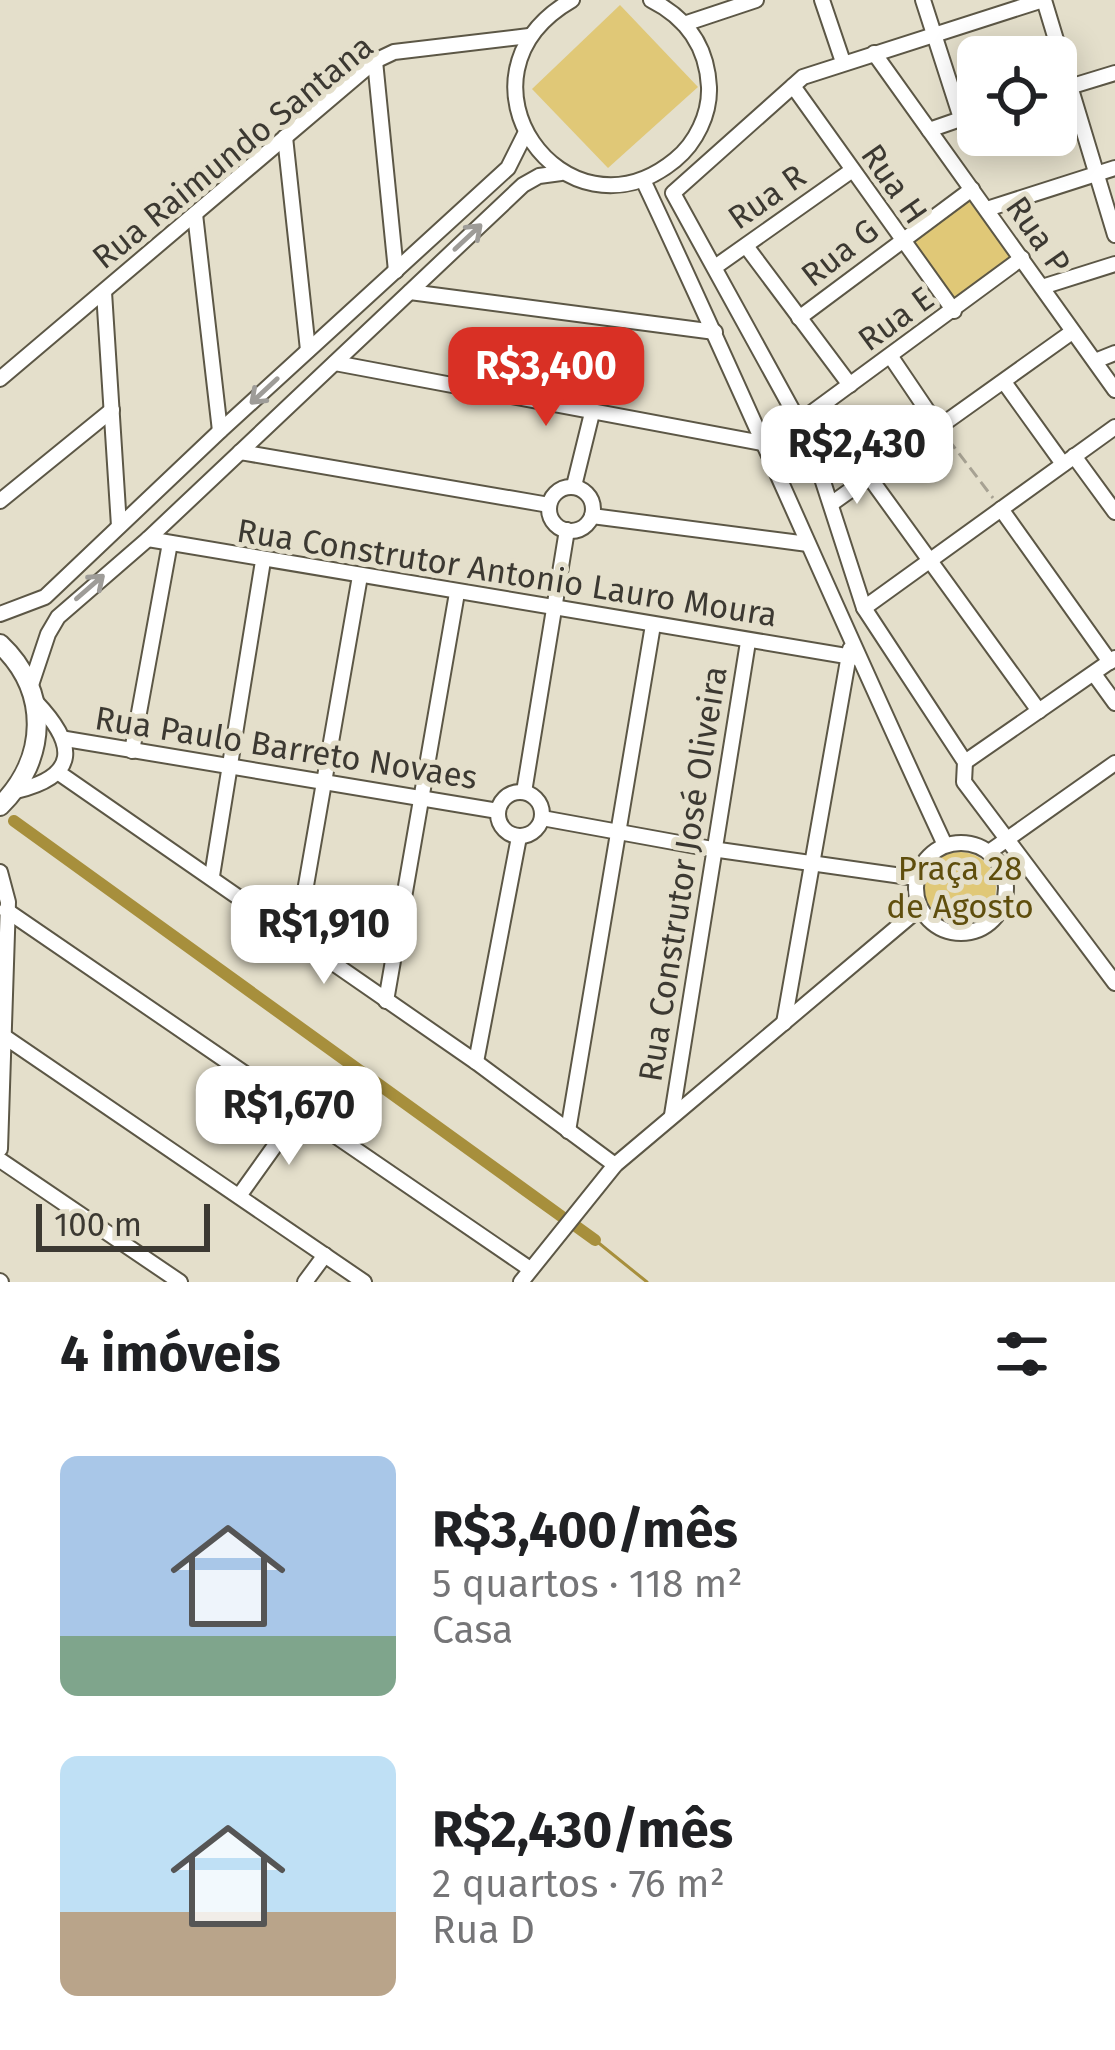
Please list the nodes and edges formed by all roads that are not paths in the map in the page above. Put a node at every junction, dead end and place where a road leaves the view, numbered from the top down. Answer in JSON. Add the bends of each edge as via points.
{"nodes":[{"id":1,"x":572,"y":0,"type":"edge"},
{"id":2,"x":651,"y":0,"type":"edge"},
{"id":3,"x":756,"y":0,"type":"edge"},
{"id":4,"x":822,"y":0,"type":"edge"},
{"id":5,"x":923,"y":0,"type":"edge"},
{"id":6,"x":1043,"y":0,"type":"edge"},
{"id":7,"x":684,"y":24,"type":"junction"},
{"id":8,"x":935,"y":35,"type":"junction"},
{"id":9,"x":1052,"y":36,"type":"edge"},
{"id":10,"x":529,"y":37,"type":"junction"},
{"id":11,"x":874,"y":53,"type":"junction"},
{"id":12,"x":374,"y":61,"type":"junction"},
{"id":13,"x":843,"y":62,"type":"junction"},
{"id":14,"x":1115,"y":73,"type":"edge"},
{"id":15,"x":1077,"y":84,"type":"edge"},
{"id":16,"x":793,"y":86,"type":"junction"},
{"id":17,"x":957,"y":105,"type":"edge"},
{"id":18,"x":957,"y":120,"type":"edge"},
{"id":19,"x":1077,"y":123,"type":"edge"},
{"id":20,"x":929,"y":130,"type":"junction"},
{"id":21,"x":525,"y":134,"type":"junction"},
{"id":22,"x":285,"y":137,"type":"junction"},
{"id":23,"x":1115,"y":168,"type":"edge"},
{"id":24,"x":851,"y":170,"type":"junction"},
{"id":25,"x":560,"y":173,"type":"junction"},
{"id":26,"x":1096,"y":174,"type":"junction"},
{"id":27,"x":644,"y":180,"type":"junction"},
{"id":28,"x":972,"y":189,"type":"junction"},
{"id":29,"x":987,"y":209,"type":"junction"},
{"id":30,"x":195,"y":214,"type":"junction"},
{"id":31,"x":1115,"y":235,"type":"edge"},
{"id":32,"x":900,"y":240,"type":"junction"},
{"id":33,"x":746,"y":246,"type":"junction"},
{"id":34,"x":1022,"y":258,"type":"junction"},
{"id":35,"x":1115,"y":265,"type":"edge"},
{"id":36,"x":715,"y":266,"type":"junction"},
{"id":37,"x":396,"y":271,"type":"junction"},
{"id":38,"x":1042,"y":287,"type":"junction"},
{"id":39,"x":104,"y":292,"type":"junction"},
{"id":40,"x":410,"y":292,"type":"junction"},
{"id":41,"x":954,"y":311,"type":"junction"},
{"id":42,"x":799,"y":318,"type":"junction"},
{"id":43,"x":715,"y":332,"type":"junction"},
{"id":44,"x":1072,"y":332,"type":"junction"},
{"id":45,"x":308,"y":350,"type":"junction"},
{"id":46,"x":1115,"y":353,"type":"edge"},
{"id":47,"x":891,"y":357,"type":"junction"},
{"id":48,"x":1095,"y":361,"type":"junction"},
{"id":49,"x":335,"y":363,"type":"junction"},
{"id":50,"x":0,"y":379,"type":"edge"},
{"id":51,"x":1004,"y":382,"type":"junction"},
{"id":52,"x":850,"y":385,"type":"junction"},
{"id":53,"x":1115,"y":390,"type":"edge"},
{"id":54,"x":112,"y":410,"type":"junction"},
{"id":55,"x":592,"y":413,"type":"junction"},
{"id":56,"x":800,"y":422,"type":"junction"},
{"id":57,"x":1115,"y":427,"type":"edge"},
{"id":58,"x":940,"y":428,"type":"junction"},
{"id":59,"x":220,"y":431,"type":"junction"},
{"id":60,"x":766,"y":444,"type":"junction"},
{"id":61,"x":240,"y":452,"type":"junction"},
{"id":62,"x":1069,"y":460,"type":"junction"},
{"id":63,"x":870,"y":478,"type":"junction"},
{"id":64,"x":574,"y":486,"type":"junction"},
{"id":65,"x":0,"y":501,"type":"edge"},
{"id":66,"x":831,"y":504,"type":"junction"},
{"id":67,"x":549,"y":505,"type":"junction"},
{"id":68,"x":1001,"y":509,"type":"junction"},
{"id":69,"x":1115,"y":512,"type":"edge"},
{"id":70,"x":592,"y":516,"type":"junction"},
{"id":71,"x":119,"y":526,"type":"junction"},
{"id":72,"x":567,"y":530,"type":"junction"},
{"id":73,"x":148,"y":539,"type":"junction"},
{"id":74,"x":170,"y":543,"type":"junction"},
{"id":75,"x":808,"y":544,"type":"junction"},
{"id":76,"x":262,"y":561,"type":"junction"},
{"id":77,"x":929,"y":563,"type":"junction"},
{"id":78,"x":360,"y":577,"type":"junction"},
{"id":79,"x":457,"y":593,"type":"junction"},
{"id":80,"x":864,"y":608,"type":"junction"},
{"id":81,"x":555,"y":609,"type":"junction"},
{"id":82,"x":0,"y":614,"type":"edge"},
{"id":83,"x":653,"y":625,"type":"junction"},
{"id":84,"x":748,"y":642,"type":"junction"},
{"id":85,"x":0,"y":644,"type":"edge"},
{"id":86,"x":852,"y":653,"type":"junction"},
{"id":87,"x":1113,"y":660,"type":"edge"},
{"id":88,"x":1094,"y":674,"type":"junction"},
{"id":89,"x":33,"y":693,"type":"junction"},
{"id":90,"x":1115,"y":703,"type":"edge"},
{"id":91,"x":1039,"y":711,"type":"junction"},
{"id":92,"x":66,"y":739,"type":"junction"},
{"id":93,"x":132,"y":751,"type":"junction"},
{"id":94,"x":965,"y":762,"type":"junction"},
{"id":95,"x":1115,"y":763,"type":"edge"},
{"id":96,"x":227,"y":769,"type":"junction"},
{"id":97,"x":59,"y":773,"type":"junction"},
{"id":98,"x":324,"y":785,"type":"junction"},
{"id":99,"x":16,"y":790,"type":"junction"},
{"id":100,"x":524,"y":792,"type":"junction"},
{"id":101,"x":422,"y":800,"type":"junction"},
{"id":102,"x":0,"y":806,"type":"edge"},
{"id":103,"x":498,"y":811,"type":"junction"},
{"id":104,"x":542,"y":818,"type":"junction"},
{"id":105,"x":616,"y":832,"type":"junction"},
{"id":106,"x":519,"y":837,"type":"junction"},
{"id":107,"x":1006,"y":840,"type":"junction"},
{"id":108,"x":945,"y":845,"type":"junction"},
{"id":109,"x":712,"y":849,"type":"junction"},
{"id":110,"x":989,"y":853,"type":"junction"},
{"id":111,"x":813,"y":865,"type":"junction"},
{"id":112,"x":0,"y":872,"type":"edge"},
{"id":113,"x":212,"y":876,"type":"junction"},
{"id":114,"x":916,"y":878,"type":"junction"},
{"id":115,"x":920,"y":908,"type":"junction"},
{"id":116,"x":4,"y":916,"type":"edge"},
{"id":117,"x":297,"y":937,"type":"junction"},
{"id":118,"x":1115,"y":983,"type":"edge"},
{"id":119,"x":386,"y":1001,"type":"junction"},
{"id":120,"x":784,"y":1023,"type":"junction"},
{"id":121,"x":2,"y":1035,"type":"edge"},
{"id":122,"x":476,"y":1062,"type":"junction"},
{"id":123,"x":299,"y":1112,"type":"junction"},
{"id":124,"x":672,"y":1114,"type":"junction"},
{"id":125,"x":568,"y":1131,"type":"junction"},
{"id":126,"x":0,"y":1149,"type":"edge"},
{"id":127,"x":0,"y":1160,"type":"edge"},
{"id":128,"x":615,"y":1165,"type":"junction"},
{"id":129,"x":238,"y":1196,"type":"junction"},
{"id":130,"x":325,"y":1256,"type":"junction"},
{"id":131,"x":525,"y":1276,"type":"edge"},
{"id":132,"x":180,"y":1282,"type":"edge"},
{"id":133,"x":304,"y":1282,"type":"edge"},
{"id":134,"x":364,"y":1282,"type":"edge"}],
"edges":[{"from":1,"to":10,"type":"street"},
{"from":2,"to":7,"type":"street"},
{"from":3,"to":7,"type":"street"},
{"from":4,"to":13,"type":"street"},
{"from":5,"to":8,"type":"street"},
{"from":6,"to":8,"type":"street"},
{"from":6,"to":9,"type":"street"},
{"from":7,"to":27,"type":"street","via":[[706,62],[703,124],[686,152]]},
{"from":8,"to":11,"type":"street"},
{"from":8,"to":17,"type":"street"},
{"from":10,"to":12,"type":"street","name":"Rua Raimundo Santana"},
{"from":10,"to":21,"type":"street","via":[[516,98]]},
{"from":11,"to":13,"type":"street"},
{"from":11,"to":20,"type":"street","name":"Rua P"},
{"from":12,"to":22,"type":"street","name":"Rua Raimundo Santana"},
{"from":12,"to":37,"type":"street"},
{"from":13,"to":16,"type":"street"},
{"from":14,"to":15,"type":"street"},
{"from":16,"to":24,"type":"street","name":"Rua H"},
{"from":16,"to":36,"type":"street","via":[[673,193]]},
{"from":18,"to":20,"type":"street"},
{"from":19,"to":26,"type":"street"},
{"from":20,"to":28,"type":"street","name":"Rua P"},
{"from":21,"to":25,"type":"street"},
{"from":21,"to":37,"type":"street","via":[[508,168]]},
{"from":22,"to":30,"type":"street","name":"Rua Raimundo Santana"},
{"from":22,"to":45,"type":"street"},
{"from":23,"to":26,"type":"street"},
{"from":24,"to":32,"type":"street","name":"Rua H"},
{"from":24,"to":33,"type":"street","name":"Rua R"},
{"from":25,"to":27,"type":"street","via":[[613,184]]},
{"from":40,"to":25,"type":"street","one_way":true,"via":[[523,185]]},
{"from":26,"to":29,"type":"street"},
{"from":26,"to":31,"type":"street"},
{"from":27,"to":43,"type":"street"},
{"from":28,"to":29,"type":"street","name":"Rua P"},
{"from":28,"to":32,"type":"street","name":"Rua G"},
{"from":29,"to":34,"type":"street","name":"Rua P"},
{"from":30,"to":39,"type":"street","name":"Rua Raimundo Santana"},
{"from":30,"to":59,"type":"street"},
{"from":32,"to":41,"type":"street","name":"Rua H"},
{"from":32,"to":42,"type":"street","name":"Rua G"},
{"from":33,"to":36,"type":"street","name":"Rua R"},
{"from":33,"to":42,"type":"street"},
{"from":34,"to":38,"type":"street","name":"Rua P"},
{"from":34,"to":41,"type":"street","name":"Rua E"},
{"from":35,"to":38,"type":"street"},
{"from":36,"to":56,"type":"street"},
{"from":37,"to":45,"type":"street"},
{"from":38,"to":44,"type":"street","name":"Rua P"},
{"from":39,"to":50,"type":"street","name":"Rua Raimundo Santana"},
{"from":39,"to":54,"type":"street"},
{"from":40,"to":43,"type":"street"},
{"from":40,"to":49,"type":"street"},
{"from":41,"to":47,"type":"street","name":"Rua E"},
{"from":42,"to":52,"type":"street"},
{"from":43,"to":60,"type":"street"},
{"from":44,"to":48,"type":"street","name":"Rua P"},
{"from":44,"to":51,"type":"street"},
{"from":45,"to":59,"type":"street","one_way":true},
{"from":46,"to":48,"type":"street"},
{"from":47,"to":52,"type":"street","name":"Rua E"},
{"from":47,"to":58,"type":"street"},
{"from":48,"to":53,"type":"street","name":"Rua P"},
{"from":49,"to":55,"type":"street"},
{"from":49,"to":61,"type":"street"},
{"from":51,"to":58,"type":"street"},
{"from":51,"to":62,"type":"street"},
{"from":52,"to":56,"type":"street","name":"Rua E"},
{"from":54,"to":65,"type":"street"},
{"from":54,"to":71,"type":"street"},
{"from":55,"to":60,"type":"street"},
{"from":55,"to":64,"type":"street"},
{"from":56,"to":66,"type":"street"},
{"from":57,"to":62,"type":"street"},
{"from":58,"to":63,"type":"street"},
{"from":59,"to":71,"type":"street"},
{"from":60,"to":75,"type":"street"},
{"from":61,"to":67,"type":"street"},
{"from":61,"to":73,"type":"street"},
{"from":62,"to":68,"type":"street"},
{"from":62,"to":69,"type":"street"},
{"from":63,"to":66,"type":"street"},
{"from":63,"to":77,"type":"street"},
{"from":64,"to":67,"type":"street"},
{"from":64,"to":70,"type":"street","via":[[591,497]]},
{"from":66,"to":80,"type":"street"},
{"from":67,"to":72,"type":"street","via":[[555,524]]},
{"from":68,"to":77,"type":"street"},
{"from":68,"to":87,"type":"street"},
{"from":70,"to":72,"type":"street"},
{"from":70,"to":75,"type":"street"},
{"from":71,"to":82,"type":"street","via":[[45,597]]},
{"from":72,"to":81,"type":"street"},
{"from":73,"to":74,"type":"street","name":"Rua Construtor Antonio Lauro Moura"},
{"from":89,"to":73,"type":"street","one_way":true,"via":[[58,616]]},
{"from":74,"to":76,"type":"street","name":"Rua Construtor Antonio Lauro Moura"},
{"from":74,"to":93,"type":"street"},
{"from":75,"to":86,"type":"street"},
{"from":76,"to":78,"type":"street","name":"Rua Construtor Antonio Lauro Moura"},
{"from":76,"to":96,"type":"street"},
{"from":77,"to":80,"type":"street"},
{"from":77,"to":91,"type":"street"},
{"from":78,"to":79,"type":"street","name":"Rua Construtor Antonio Lauro Moura"},
{"from":78,"to":98,"type":"street"},
{"from":79,"to":81,"type":"street","name":"Rua Construtor Antonio Lauro Moura"},
{"from":79,"to":101,"type":"street"},
{"from":80,"to":94,"type":"street"},
{"from":81,"to":83,"type":"street","name":"Rua Construtor Antonio Lauro Moura"},
{"from":81,"to":100,"type":"street"},
{"from":83,"to":84,"type":"street","name":"Rua Construtor Antonio Lauro Moura"},
{"from":83,"to":105,"type":"street"},
{"from":84,"to":86,"type":"street","name":"Rua Construtor Antonio Lauro Moura"},
{"from":84,"to":109,"type":"street","name":"Rua Construtor José Oliveira"},
{"from":85,"to":89,"type":"street"},
{"from":86,"to":108,"type":"street"},
{"from":86,"to":111,"type":"street"},
{"from":87,"to":88,"type":"street"},
{"from":88,"to":90,"type":"street"},
{"from":88,"to":91,"type":"street"},
{"from":89,"to":92,"type":"street","name":"Rua Paulo Barreto Novaes"},
{"from":89,"to":99,"type":"street","via":[[35,748]]},
{"from":91,"to":94,"type":"street"},
{"from":92,"to":93,"type":"street","name":"Rua Paulo Barreto Novaes"},
{"from":92,"to":97,"type":"street","name":"Rua Paulo Barreto Novaes"},
{"from":93,"to":96,"type":"street","name":"Rua Paulo Barreto Novaes"},
{"from":94,"to":107,"type":"street","via":[[964,782]]},
{"from":95,"to":107,"type":"street"},
{"from":96,"to":98,"type":"street","name":"Rua Paulo Barreto Novaes"},
{"from":96,"to":113,"type":"street"},
{"from":97,"to":99,"type":"street","name":"Rua Paulo Barreto Novaes"},
{"from":97,"to":113,"type":"street"},
{"from":98,"to":101,"type":"street","name":"Rua Paulo Barreto Novaes"},
{"from":98,"to":117,"type":"street"},
{"from":99,"to":102,"type":"street"},
{"from":100,"to":103,"type":"street","via":[[504,798]]},
{"from":100,"to":104,"type":"street"},
{"from":101,"to":103,"type":"street","name":"Rua Paulo Barreto Novaes"},
{"from":101,"to":119,"type":"street"},
{"from":103,"to":106,"type":"street","via":[[503,828]]},
{"from":104,"to":105,"type":"street"},
{"from":104,"to":106,"type":"street"},
{"from":105,"to":109,"type":"street"},
{"from":105,"to":125,"type":"street"},
{"from":106,"to":122,"type":"street"},
{"from":107,"to":110,"type":"street"},
{"from":107,"to":118,"type":"street"},
{"from":108,"to":110,"type":"street","via":[[968,843]]},
{"from":108,"to":114,"type":"street"},
{"from":109,"to":111,"type":"street"},
{"from":109,"to":124,"type":"street","name":"Rua Construtor José Oliveira"},
{"from":110,"to":115,"type":"street","via":[[1006,892],[983,928],[955,933]]},
{"from":111,"to":114,"type":"street"},
{"from":111,"to":120,"type":"street"},
{"from":112,"to":116,"type":"street"},
{"from":113,"to":117,"type":"street"},
{"from":114,"to":115,"type":"street"},
{"from":115,"to":120,"type":"street"},
{"from":116,"to":121,"type":"street"},
{"from":116,"to":123,"type":"street"},
{"from":117,"to":119,"type":"street"},
{"from":119,"to":122,"type":"street"},
{"from":120,"to":124,"type":"street"},
{"from":121,"to":126,"type":"street"},
{"from":121,"to":129,"type":"street"},
{"from":122,"to":125,"type":"street"},
{"from":123,"to":129,"type":"street"},
{"from":123,"to":131,"type":"street"},
{"from":124,"to":128,"type":"street"},
{"from":125,"to":128,"type":"street"},
{"from":127,"to":132,"type":"street"},
{"from":128,"to":131,"type":"street"},
{"from":129,"to":130,"type":"street"},
{"from":130,"to":133,"type":"street"},
{"from":130,"to":134,"type":"street"}]}
